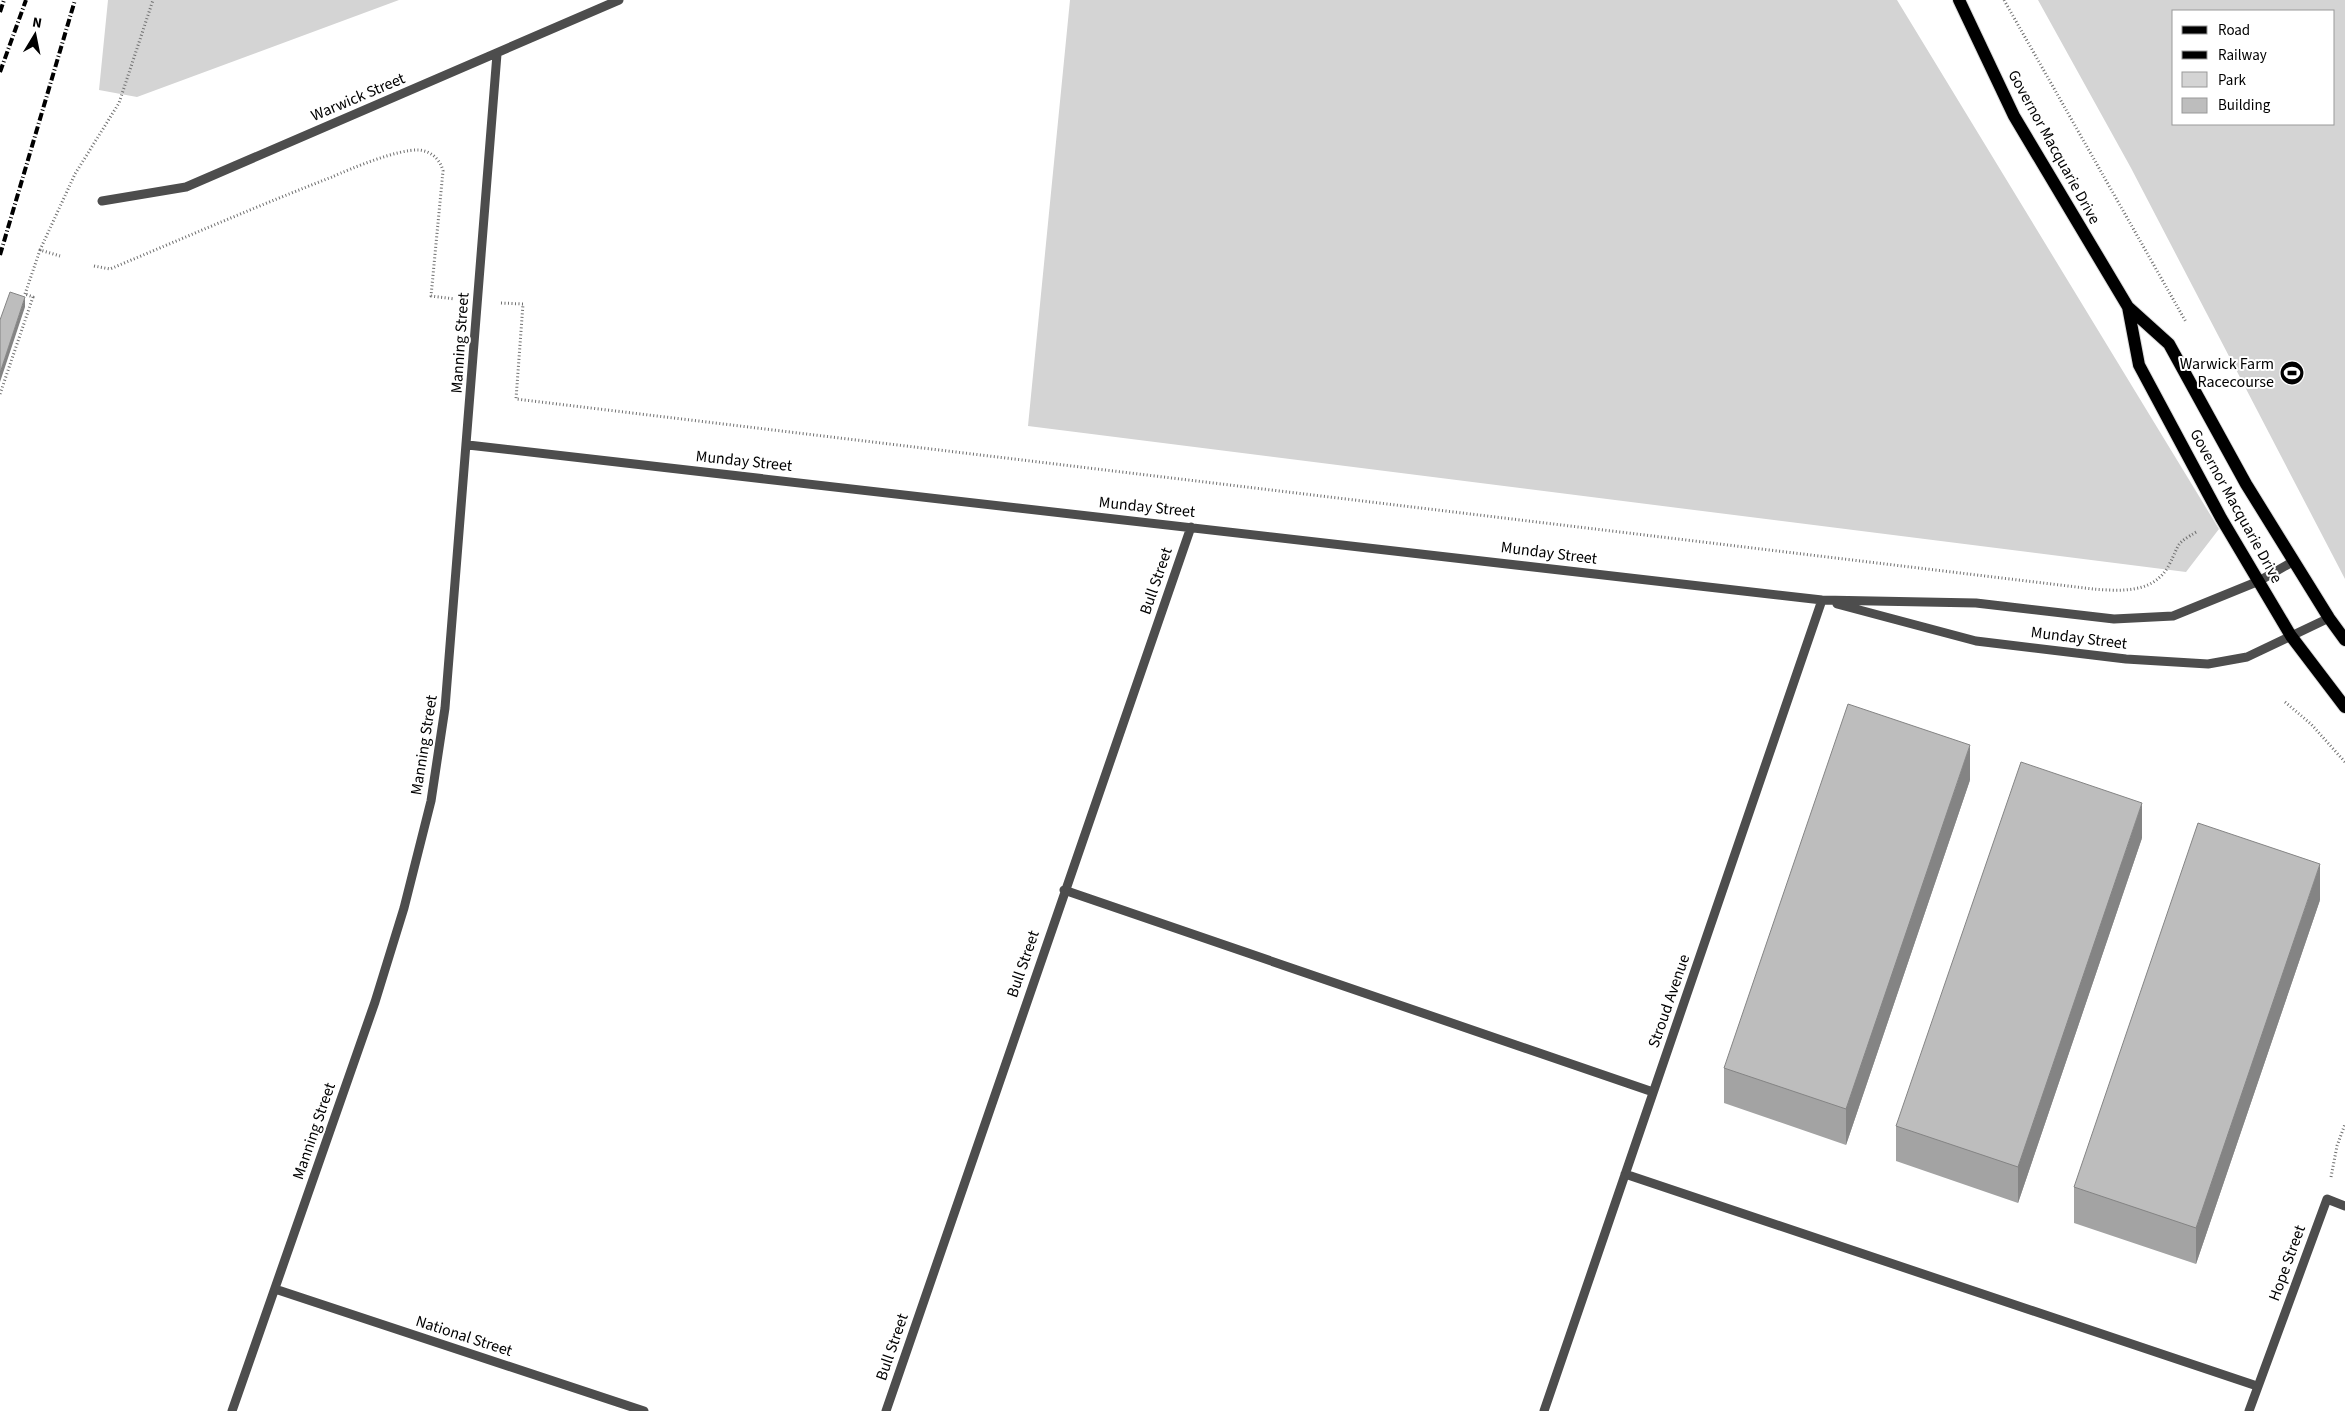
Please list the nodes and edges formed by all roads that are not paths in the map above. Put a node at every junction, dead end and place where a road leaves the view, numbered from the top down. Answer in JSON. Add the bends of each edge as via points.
{"nodes":[{"id":1,"x":619,"y":0,"type":"edge"},
{"id":2,"x":1959,"y":0,"type":"edge"},
{"id":3,"x":497,"y":54,"type":"junction"},
{"id":4,"x":102,"y":200,"type":"dead end"},
{"id":5,"x":2128,"y":307,"type":"junction"},
{"id":6,"x":468,"y":445,"type":"junction"},
{"id":7,"x":1191,"y":527,"type":"junction"},
{"id":8,"x":2294,"y":561,"type":"junction"},
{"id":9,"x":2259,"y":581,"type":"junction"},
{"id":10,"x":1822,"y":600,"type":"junction"},
{"id":11,"x":2328,"y":618,"type":"junction"},
{"id":12,"x":2291,"y":636,"type":"junction"},
{"id":13,"x":2345,"y":640,"type":"edge"},
{"id":14,"x":2345,"y":707,"type":"edge"},
{"id":15,"x":1064,"y":890,"type":"junction"},
{"id":16,"x":1653,"y":1092,"type":"junction"},
{"id":17,"x":1625,"y":1174,"type":"junction"},
{"id":18,"x":2345,"y":1206,"type":"edge"},
{"id":19,"x":275,"y":1288,"type":"junction"},
{"id":20,"x":2257,"y":1386,"type":"junction"},
{"id":21,"x":232,"y":1411,"type":"edge"},
{"id":22,"x":644,"y":1411,"type":"edge"},
{"id":23,"x":886,"y":1411,"type":"edge"},
{"id":24,"x":1544,"y":1411,"type":"edge"},
{"id":25,"x":2249,"y":1411,"type":"edge"}],
"edges":[{"from":1,"to":3,"type":"street","name":"Warwick Street"},
{"from":2,"to":5,"type":"main road","name":"Governor Macquarie Drive","via":[[2014,116]]},
{"from":3,"to":4,"type":"street","name":"Warwick Street","via":[[186,187]]},
{"from":3,"to":6,"type":"street","name":"Manning Street"},
{"from":5,"to":8,"type":"main road","name":"Governor Macquarie Drive","via":[[2169,344],[2246,484]]},
{"from":5,"to":9,"type":"main road","name":"Governor Macquarie Drive","via":[[2139,365],[2221,518]]},
{"from":6,"to":7,"type":"street","name":"Munday Street"},
{"from":6,"to":19,"type":"street","name":"Manning Street","via":[[446,708],[431,801],[404,908],[375,1002]]},
{"from":7,"to":10,"type":"street","name":"Munday Street"},
{"from":7,"to":15,"type":"street","name":"Bull Street"},
{"from":8,"to":9,"type":"street","name":"Munday Street"},
{"from":8,"to":11,"type":"main road","name":"Governor Macquarie Drive"},
{"from":9,"to":10,"type":"street","name":"Munday Street","via":[[2173,616],[2124,618],[1976,603]]},
{"from":9,"to":12,"type":"main road","name":"Governor Macquarie Drive"},
{"from":10,"to":12,"type":"street","name":"Munday Street","via":[[1976,641],[2126,659],[2208,664],[2247,657]]},
{"from":10,"to":16,"type":"street","name":"Stroud Avenue"},
{"from":11,"to":12,"type":"street","name":"Munday Street"},
{"from":11,"to":13,"type":"main road","name":"Governor Macquarie Drive"},
{"from":12,"to":14,"type":"main road","name":"Governor Macquarie Drive"},
{"from":15,"to":16,"type":"street"},
{"from":15,"to":23,"type":"street","name":"Bull Street"},
{"from":16,"to":17,"type":"street","name":"Stroud Avenue"},
{"from":17,"to":20,"type":"street"},
{"from":17,"to":24,"type":"street","name":"Stroud Avenue"},
{"from":18,"to":20,"type":"street","name":"Hope Street","via":[[2327,1199]]},
{"from":19,"to":21,"type":"street","name":"Manning Street"},
{"from":19,"to":22,"type":"street","name":"National Street"},
{"from":20,"to":25,"type":"street","name":"Hope Street"}]}
